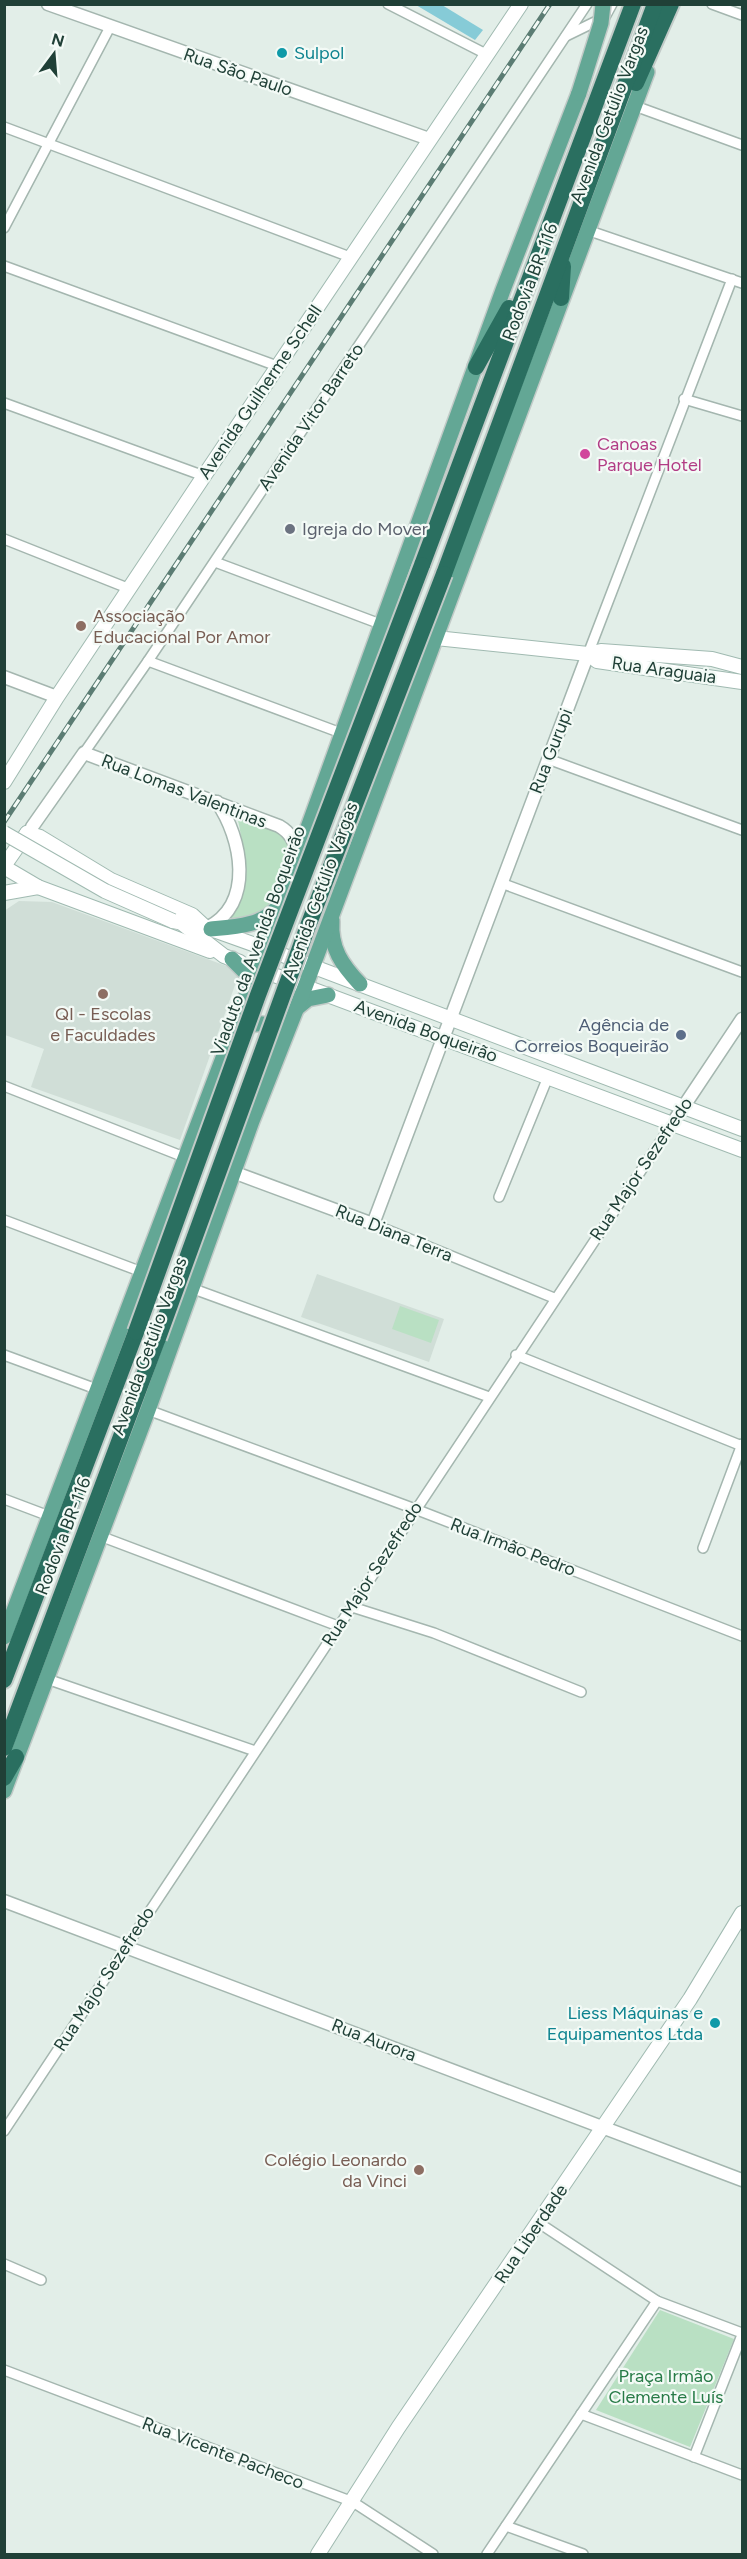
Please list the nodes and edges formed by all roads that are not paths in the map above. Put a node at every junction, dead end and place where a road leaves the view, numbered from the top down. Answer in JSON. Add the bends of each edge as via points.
{"nodes":[{"id":1,"x":48,"y":4,"type":"edge"},
{"id":2,"x":388,"y":4,"type":"edge"},
{"id":3,"x":521,"y":4,"type":"edge"},
{"id":4,"x":587,"y":4,"type":"edge"},
{"id":5,"x":603,"y":4,"type":"edge"},
{"id":6,"x":612,"y":4,"type":"edge"},
{"id":7,"x":633,"y":4,"type":"edge"},
{"id":8,"x":655,"y":4,"type":"edge"},
{"id":9,"x":671,"y":4,"type":"edge"},
{"id":10,"x":712,"y":4,"type":"edge"},
{"id":11,"x":742,"y":15,"type":"edge"},
{"id":12,"x":110,"y":27,"type":"junction"},
{"id":13,"x":564,"y":37,"type":"junction"},
{"id":14,"x":486,"y":54,"type":"junction"},
{"id":15,"x":635,"y":106,"type":"junction"},
{"id":16,"x":4,"y":127,"type":"edge"},
{"id":17,"x":429,"y":139,"type":"junction"},
{"id":18,"x":50,"y":144,"type":"junction"},
{"id":19,"x":742,"y":145,"type":"edge"},
{"id":20,"x":4,"y":228,"type":"edge"},
{"id":21,"x":587,"y":230,"type":"junction"},
{"id":22,"x":569,"y":234,"type":"junction"},
{"id":23,"x":563,"y":251,"type":"junction"},
{"id":24,"x":350,"y":257,"type":"junction"},
{"id":25,"x":537,"y":257,"type":"junction"},
{"id":26,"x":4,"y":266,"type":"edge"},
{"id":27,"x":732,"y":279,"type":"junction"},
{"id":28,"x":742,"y":283,"type":"edge"},
{"id":29,"x":561,"y":298,"type":"junction"},
{"id":30,"x":277,"y":366,"type":"junction"},
{"id":31,"x":476,"y":367,"type":"junction"},
{"id":32,"x":684,"y":399,"type":"junction"},
{"id":33,"x":4,"y":403,"type":"edge"},
{"id":34,"x":742,"y":416,"type":"edge"},
{"id":35,"x":204,"y":476,"type":"junction"},
{"id":36,"x":4,"y":539,"type":"edge"},
{"id":37,"x":215,"y":562,"type":"junction"},
{"id":38,"x":423,"y":566,"type":"joint"},
{"id":39,"x":130,"y":589,"type":"junction"},
{"id":40,"x":383,"y":625,"type":"junction"},
{"id":41,"x":436,"y":638,"type":"junction"},
{"id":42,"x":588,"y":654,"type":"junction"},
{"id":43,"x":148,"y":661,"type":"junction"},
{"id":44,"x":742,"y":667,"type":"edge"},
{"id":45,"x":4,"y":677,"type":"edge"},
{"id":46,"x":742,"y":682,"type":"edge"},
{"id":47,"x":57,"y":697,"type":"junction"},
{"id":48,"x":341,"y":733,"type":"junction"},
{"id":49,"x":84,"y":753,"type":"junction"},
{"id":50,"x":548,"y":759,"type":"junction"},
{"id":51,"x":5,"y":779,"type":"edge"},
{"id":52,"x":217,"y":802,"type":"junction"},
{"id":53,"x":742,"y":830,"type":"edge"},
{"id":54,"x":33,"y":832,"type":"junction"},
{"id":55,"x":4,"y":833,"type":"edge"},
{"id":56,"x":295,"y":862,"type":"junction"},
{"id":57,"x":4,"y":866,"type":"edge"},
{"id":58,"x":501,"y":883,"type":"junction"},
{"id":59,"x":288,"y":884,"type":"junction"},
{"id":60,"x":38,"y":887,"type":"junction"},
{"id":61,"x":4,"y":893,"type":"edge"},
{"id":62,"x":336,"y":903,"type":"junction"},
{"id":63,"x":280,"y":904,"type":"junction"},
{"id":64,"x":178,"y":923,"type":"junction"},
{"id":65,"x":208,"y":928,"type":"junction"},
{"id":66,"x":264,"y":948,"type":"junction"},
{"id":67,"x":228,"y":958,"type":"junction"},
{"id":68,"x":312,"y":966,"type":"junction"},
{"id":69,"x":257,"y":968,"type":"junction"},
{"id":70,"x":742,"y":972,"type":"edge"},
{"id":71,"x":360,"y":984,"type":"junction"},
{"id":72,"x":305,"y":987,"type":"junction"},
{"id":73,"x":249,"y":990,"type":"junction"},
{"id":74,"x":328,"y":995,"type":"junction"},
{"id":75,"x":297,"y":1008,"type":"junction"},
{"id":76,"x":449,"y":1019,"type":"junction"},
{"id":77,"x":742,"y":1019,"type":"edge"},
{"id":78,"x":232,"y":1033,"type":"junction"},
{"id":79,"x":442,"y":1038,"type":"junction"},
{"id":80,"x":281,"y":1052,"type":"junction"},
{"id":81,"x":548,"y":1077,"type":"junction"},
{"id":82,"x":4,"y":1086,"type":"edge"},
{"id":83,"x":684,"y":1107,"type":"junction"},
{"id":84,"x":672,"y":1124,"type":"junction"},
{"id":85,"x":742,"y":1129,"type":"edge"},
{"id":86,"x":742,"y":1150,"type":"edge"},
{"id":87,"x":184,"y":1157,"type":"junction"},
{"id":88,"x":233,"y":1172,"type":"junction"},
{"id":89,"x":500,"y":1197,"type":"dead end"},
{"id":90,"x":4,"y":1220,"type":"edge"},
{"id":91,"x":374,"y":1224,"type":"junction"},
{"id":92,"x":142,"y":1272,"type":"junction"},
{"id":93,"x":191,"y":1288,"type":"junction"},
{"id":94,"x":554,"y":1298,"type":"junction"},
{"id":95,"x":136,"y":1332,"type":"joint"},
{"id":96,"x":4,"y":1355,"type":"edge"},
{"id":97,"x":516,"y":1355,"type":"junction"},
{"id":98,"x":99,"y":1390,"type":"junction"},
{"id":99,"x":489,"y":1397,"type":"junction"},
{"id":100,"x":148,"y":1410,"type":"junction"},
{"id":101,"x":742,"y":1445,"type":"edge"},
{"id":102,"x":4,"y":1499,"type":"edge"},
{"id":103,"x":415,"y":1509,"type":"junction"},
{"id":104,"x":50,"y":1516,"type":"junction"},
{"id":105,"x":100,"y":1536,"type":"junction"},
{"id":106,"x":703,"y":1548,"type":"dead end"},
{"id":107,"x":352,"y":1607,"type":"junction"},
{"id":108,"x":338,"y":1626,"type":"junction"},
{"id":109,"x":4,"y":1636,"type":"edge"},
{"id":110,"x":742,"y":1636,"type":"edge"},
{"id":111,"x":47,"y":1679,"type":"junction"},
{"id":112,"x":4,"y":1680,"type":"edge"},
{"id":113,"x":581,"y":1692,"type":"dead end"},
{"id":114,"x":255,"y":1751,"type":"junction"},
{"id":115,"x":10,"y":1753,"type":"edge"},
{"id":116,"x":4,"y":1778,"type":"edge"},
{"id":117,"x":4,"y":1791,"type":"edge"},
{"id":118,"x":4,"y":1901,"type":"edge"},
{"id":119,"x":742,"y":1913,"type":"edge"},
{"id":120,"x":125,"y":1947,"type":"junction"},
{"id":121,"x":603,"y":2126,"type":"junction"},
{"id":122,"x":4,"y":2131,"type":"edge"},
{"id":123,"x":742,"y":2180,"type":"edge"},
{"id":124,"x":539,"y":2223,"type":"junction"},
{"id":125,"x":4,"y":2264,"type":"edge"},
{"id":126,"x":41,"y":2280,"type":"dead end"},
{"id":127,"x":657,"y":2301,"type":"junction"},
{"id":128,"x":742,"y":2334,"type":"edge"},
{"id":129,"x":4,"y":2370,"type":"edge"},
{"id":130,"x":581,"y":2414,"type":"junction"},
{"id":131,"x":694,"y":2457,"type":"junction"},
{"id":132,"x":742,"y":2475,"type":"edge"},
{"id":133,"x":353,"y":2502,"type":"junction"},
{"id":134,"x":506,"y":2526,"type":"junction"},
{"id":135,"x":318,"y":2554,"type":"edge"},
{"id":136,"x":433,"y":2554,"type":"edge"},
{"id":137,"x":487,"y":2554,"type":"edge"},
{"id":138,"x":584,"y":2554,"type":"edge"}],
"edges":[{"from":1,"to":12,"type":"street","name":"Rua São Paulo"},
{"from":2,"to":14,"type":"street"},
{"from":3,"to":14,"type":"main road","name":"Avenida Guilherme Schell"},
{"from":4,"to":13,"type":"street","name":"Avenida Vitor Barreto"},
{"from":5,"to":31,"type":"main road","name":"Avenida Getúlio Vargas","bridge":true,"via":[[602,23],[579,93]]},
{"from":6,"to":13,"type":"street","via":[[605,18]]},
{"from":7,"to":25,"type":"highway","name":"Rodovia BR-116"},
{"from":8,"to":22,"type":"highway","name":"Rodovia BR-116"},
{"from":9,"to":15,"type":"main road","name":"Avenida Getúlio Vargas"},
{"from":9,"to":22,"type":"highway"},
{"from":10,"to":11,"type":"street"},
{"from":12,"to":17,"type":"street","name":"Rua São Paulo"},
{"from":12,"to":18,"type":"street"},
{"from":13,"to":37,"type":"street","name":"Avenida Vitor Barreto"},
{"from":14,"to":17,"type":"main road","name":"Avenida Guilherme Schell"},
{"from":15,"to":19,"type":"street"},
{"from":15,"to":21,"type":"main road","name":"Avenida Getúlio Vargas"},
{"from":16,"to":18,"type":"street"},
{"from":17,"to":24,"type":"main road","name":"Avenida Guilherme Schell"},
{"from":18,"to":20,"type":"street"},
{"from":18,"to":24,"type":"street"},
{"from":21,"to":27,"type":"street"},
{"from":21,"to":29,"type":"main road","name":"Avenida Getúlio Vargas"},
{"from":22,"to":23,"type":"highway","name":"Rodovia BR-116"},
{"from":23,"to":29,"type":"highway"},
{"from":23,"to":115,"type":"highway","name":"Rodovia BR-116","bridge":true,"via":[[308,927]]},
{"from":24,"to":30,"type":"main road","name":"Avenida Guilherme Schell"},
{"from":25,"to":31,"type":"highway"},
{"from":25,"to":38,"type":"highway","name":"Rodovia BR-116"},
{"from":26,"to":30,"type":"street"},
{"from":27,"to":28,"type":"street"},
{"from":27,"to":32,"type":"street","name":"Rua Gurupi"},
{"from":29,"to":41,"type":"main road","name":"Avenida Getúlio Vargas"},
{"from":30,"to":35,"type":"main road","name":"Avenida Guilherme Schell"},
{"from":31,"to":40,"type":"main road","name":"Avenida Getúlio Vargas"},
{"from":32,"to":34,"type":"street"},
{"from":32,"to":42,"type":"street","name":"Rua Gurupi"},
{"from":33,"to":35,"type":"street"},
{"from":35,"to":39,"type":"main road","name":"Avenida Guilherme Schell"},
{"from":36,"to":39,"type":"street"},
{"from":37,"to":40,"type":"street"},
{"from":37,"to":43,"type":"street","name":"Avenida Vitor Barreto"},
{"from":38,"to":95,"type":"highway","name":"Viaduto da Avenida Boqueirão","bridge":true,"via":[[258,995]]},
{"from":39,"to":47,"type":"main road","name":"Avenida Guilherme Schell"},
{"from":40,"to":48,"type":"main road","name":"Avenida Getúlio Vargas"},
{"from":41,"to":42,"type":"main road","name":"Rua Araguaia"},
{"from":41,"to":62,"type":"main road","name":"Avenida Getúlio Vargas"},
{"from":42,"to":44,"type":"main road","name":"Rua Araguaia","via":[[601,651],[712,659]]},
{"from":42,"to":46,"type":"main road","name":"Rua Araguaia","via":[[597,661]]},
{"from":42,"to":50,"type":"street","name":"Rua Gurupi"},
{"from":43,"to":48,"type":"street"},
{"from":43,"to":49,"type":"street","name":"Avenida Vitor Barreto"},
{"from":45,"to":47,"type":"street"},
{"from":47,"to":51,"type":"main road","name":"Avenida Guilherme Schell"},
{"from":48,"to":56,"type":"main road","name":"Avenida Getúlio Vargas"},
{"from":49,"to":52,"type":"street","name":"Rua Lomas Valentinas"},
{"from":49,"to":54,"type":"street","name":"Avenida Vitor Barreto"},
{"from":50,"to":53,"type":"street"},
{"from":50,"to":58,"type":"street","name":"Rua Gurupi"},
{"from":52,"to":56,"type":"street","name":"Rua Lomas Valentinas","via":[[287,831],[295,846]]},
{"from":52,"to":65,"type":"street","via":[[236,836],[238,887],[228,913]]},
{"from":54,"to":57,"type":"main road"},
{"from":54,"to":65,"type":"main road","via":[[111,880],[192,915]]},
{"from":55,"to":64,"type":"main road","name":"Avenida Boqueirão","bridge":true,"via":[[105,891]]},
{"from":56,"to":59,"type":"main road","name":"Avenida Getúlio Vargas"},
{"from":57,"to":60,"type":"main road"},
{"from":58,"to":70,"type":"street"},
{"from":58,"to":76,"type":"street","name":"Rua Gurupi"},
{"from":59,"to":62,"type":"main road","via":[[294,904],[301,911],[316,913]]},
{"from":59,"to":63,"type":"main road","name":"Avenida Getúlio Vargas"},
{"from":60,"to":61,"type":"main road"},
{"from":60,"to":67,"type":"main road"},
{"from":62,"to":68,"type":"main road","name":"Avenida Getúlio Vargas"},
{"from":62,"to":71,"type":"main road","via":[[333,944],[342,964]]},
{"from":63,"to":65,"type":"main road","via":[[255,922]]},
{"from":63,"to":66,"type":"main road","name":"Avenida Getúlio Vargas"},
{"from":64,"to":65,"type":"main road","name":"Avenida Boqueirão"},
{"from":64,"to":67,"type":"main road","name":"Avenida Boqueirão"},
{"from":65,"to":66,"type":"main road","name":"Avenida Boqueirão"},
{"from":66,"to":68,"type":"main road","name":"Avenida Boqueirão"},
{"from":66,"to":69,"type":"main road","name":"Avenida Getúlio Vargas"},
{"from":67,"to":69,"type":"main road","name":"Avenida Boqueirão"},
{"from":67,"to":73,"type":"main road","via":[[248,975]]},
{"from":68,"to":71,"type":"main road","name":"Avenida Boqueirão"},
{"from":68,"to":72,"type":"main road","name":"Avenida Getúlio Vargas"},
{"from":69,"to":72,"type":"main road","name":"Avenida Boqueirão"},
{"from":69,"to":73,"type":"main road","name":"Avenida Getúlio Vargas"},
{"from":71,"to":76,"type":"main road","name":"Avenida Boqueirão"},
{"from":72,"to":74,"type":"main road","name":"Avenida Boqueirão"},
{"from":72,"to":75,"type":"main road","name":"Avenida Getúlio Vargas"},
{"from":73,"to":78,"type":"main road","name":"Avenida Getúlio Vargas"},
{"from":74,"to":75,"type":"main road","via":[[308,999]]},
{"from":74,"to":79,"type":"main road","name":"Avenida Boqueirão"},
{"from":75,"to":80,"type":"main road","name":"Avenida Getúlio Vargas"},
{"from":76,"to":79,"type":"street","name":"Rua Gurupi"},
{"from":76,"to":83,"type":"main road","name":"Avenida Boqueirão"},
{"from":77,"to":83,"type":"street","name":"Rua Major Sezefredo"},
{"from":78,"to":80,"type":"main road","via":[[253,1023],[267,1025],[277,1034]]},
{"from":78,"to":87,"type":"main road","name":"Avenida Getúlio Vargas"},
{"from":79,"to":81,"type":"main road","name":"Avenida Boqueirão"},
{"from":79,"to":91,"type":"street","name":"Rua Gurupi"},
{"from":80,"to":88,"type":"main road","name":"Avenida Getúlio Vargas"},
{"from":81,"to":84,"type":"main road","name":"Avenida Boqueirão"},
{"from":81,"to":89,"type":"street"},
{"from":82,"to":87,"type":"street"},
{"from":83,"to":84,"type":"street","name":"Rua Major Sezefredo"},
{"from":83,"to":85,"type":"main road","name":"Avenida Boqueirão"},
{"from":84,"to":86,"type":"main road","name":"Avenida Boqueirão"},
{"from":84,"to":94,"type":"street","name":"Rua Major Sezefredo"},
{"from":87,"to":92,"type":"main road","name":"Avenida Getúlio Vargas"},
{"from":88,"to":91,"type":"street","name":"Rua Diana Terra"},
{"from":88,"to":93,"type":"main road","name":"Avenida Getúlio Vargas"},
{"from":90,"to":92,"type":"street"},
{"from":91,"to":94,"type":"street","name":"Rua Diana Terra"},
{"from":92,"to":98,"type":"main road","name":"Avenida Getúlio Vargas"},
{"from":93,"to":99,"type":"street"},
{"from":93,"to":100,"type":"main road","name":"Avenida Getúlio Vargas"},
{"from":94,"to":97,"type":"street","name":"Rua Major Sezefredo"},
{"from":95,"to":112,"type":"highway","name":"Rodovia BR-116"},
{"from":96,"to":98,"type":"street"},
{"from":97,"to":99,"type":"street","name":"Rua Major Sezefredo"},
{"from":97,"to":101,"type":"street"},
{"from":98,"to":104,"type":"main road","name":"Avenida Getúlio Vargas"},
{"from":99,"to":103,"type":"street","name":"Rua Major Sezefredo"},
{"from":100,"to":103,"type":"street","name":"Rua Irmão Pedro"},
{"from":100,"to":105,"type":"main road","name":"Avenida Getúlio Vargas"},
{"from":101,"to":106,"type":"street"},
{"from":102,"to":104,"type":"street"},
{"from":103,"to":107,"type":"street","name":"Rua Major Sezefredo"},
{"from":103,"to":110,"type":"street","name":"Rua Irmão Pedro"},
{"from":104,"to":109,"type":"main road","name":"Avenida Getúlio Vargas"},
{"from":105,"to":108,"type":"street"},
{"from":105,"to":111,"type":"main road","name":"Avenida Getúlio Vargas"},
{"from":107,"to":108,"type":"street","name":"Rua Major Sezefredo"},
{"from":107,"to":113,"type":"street","via":[[434,1633]]},
{"from":108,"to":114,"type":"street","name":"Rua Major Sezefredo"},
{"from":111,"to":114,"type":"street"},
{"from":111,"to":115,"type":"main road","name":"Avenida Getúlio Vargas"},
{"from":114,"to":120,"type":"street","name":"Rua Major Sezefredo"},
{"from":115,"to":116,"type":"highway","name":"Rodovia BR-116"},
{"from":115,"to":117,"type":"main road","name":"Avenida Getúlio Vargas"},
{"from":118,"to":120,"type":"street","name":"Rua Aurora"},
{"from":119,"to":121,"type":"main road","name":"Rua Liberdade","via":[[690,1999]]},
{"from":120,"to":121,"type":"street","name":"Rua Aurora"},
{"from":120,"to":122,"type":"street","name":"Rua Major Sezefredo"},
{"from":121,"to":123,"type":"street","name":"Rua Aurora"},
{"from":121,"to":124,"type":"main road","name":"Rua Liberdade"},
{"from":124,"to":127,"type":"street"},
{"from":124,"to":133,"type":"main road","name":"Rua Liberdade","via":[[398,2428]]},
{"from":125,"to":126,"type":"street"},
{"from":127,"to":128,"type":"street"},
{"from":127,"to":130,"type":"street"},
{"from":128,"to":131,"type":"street"},
{"from":129,"to":133,"type":"street","name":"Rua Vicente Pacheco"},
{"from":130,"to":131,"type":"street"},
{"from":130,"to":134,"type":"street"},
{"from":131,"to":132,"type":"street"},
{"from":133,"to":135,"type":"main road","name":"Rua Liberdade"},
{"from":133,"to":136,"type":"street","name":"Rua Vicente Pacheco"},
{"from":134,"to":137,"type":"street"},
{"from":134,"to":138,"type":"street"}]}
